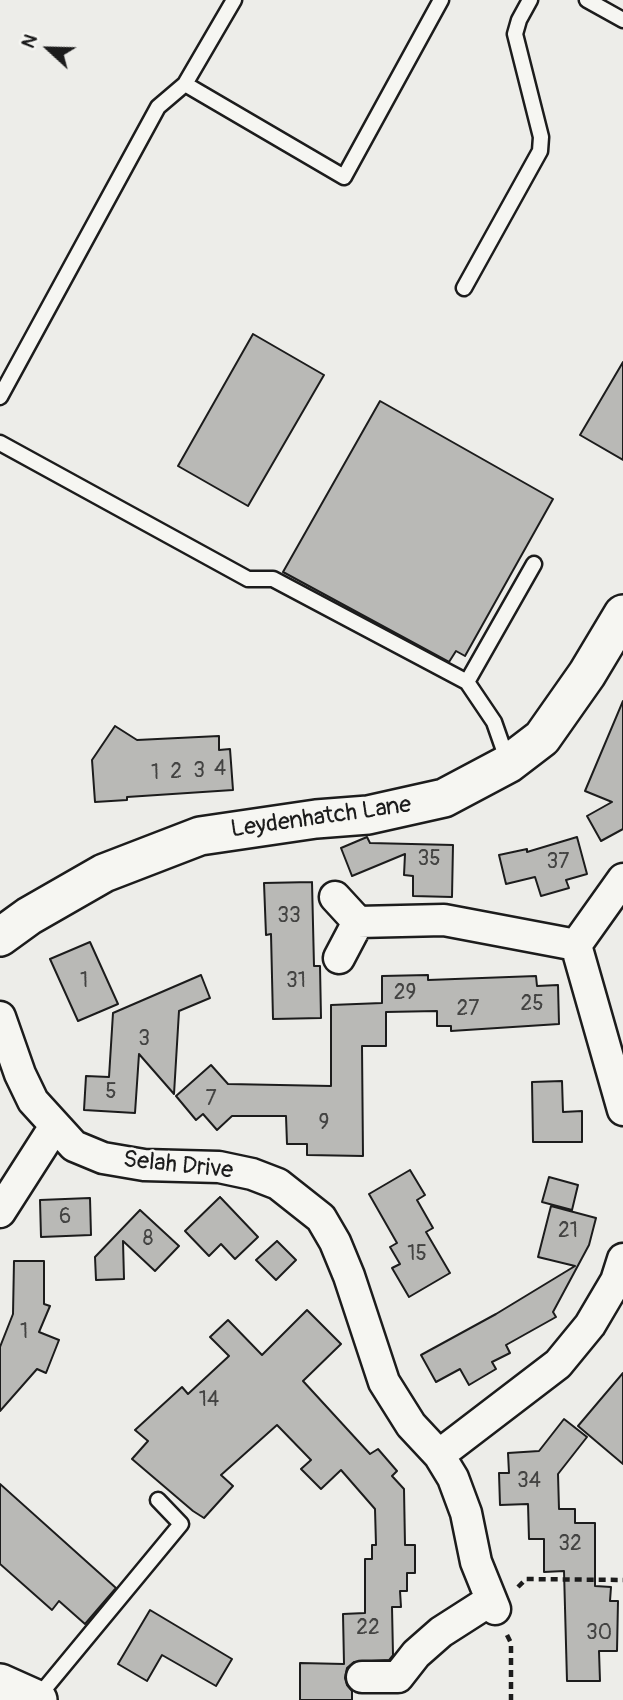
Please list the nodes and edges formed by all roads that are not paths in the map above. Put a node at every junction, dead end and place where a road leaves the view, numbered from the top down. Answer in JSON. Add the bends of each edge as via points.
{"nodes":[{"id":1,"x":234,"y":0,"type":"edge"},
{"id":2,"x":441,"y":0,"type":"edge"},
{"id":3,"x":530,"y":0,"type":"edge"},
{"id":4,"x":587,"y":0,"type":"edge"},
{"id":5,"x":623,"y":20,"type":"edge"},
{"id":6,"x":185,"y":84,"type":"junction"},
{"id":7,"x":464,"y":288,"type":"dead end"},
{"id":8,"x":0,"y":397,"type":"edge"},
{"id":9,"x":0,"y":443,"type":"edge"},
{"id":10,"x":534,"y":564,"type":"dead end"},
{"id":11,"x":623,"y":614,"type":"edge"},
{"id":12,"x":467,"y":682,"type":"junction"},
{"id":13,"x":509,"y":764,"type":"junction"},
{"id":14,"x":623,"y":879,"type":"edge"},
{"id":15,"x":335,"y":897,"type":"dead end"},
{"id":16,"x":358,"y":922,"type":"junction"},
{"id":17,"x":0,"y":937,"type":"edge"},
{"id":18,"x":576,"y":945,"type":"junction"},
{"id":19,"x":339,"y":958,"type":"dead end"},
{"id":20,"x":0,"y":1017,"type":"edge"},
{"id":21,"x":623,"y":1110,"type":"edge"},
{"id":22,"x":55,"y":1126,"type":"junction"},
{"id":23,"x":0,"y":1212,"type":"edge"},
{"id":24,"x":623,"y":1259,"type":"edge"},
{"id":25,"x":439,"y":1455,"type":"junction"},
{"id":26,"x":158,"y":1500,"type":"dead end"},
{"id":27,"x":362,"y":1677,"type":"dead end"},
{"id":28,"x":0,"y":1684,"type":"edge"},
{"id":29,"x":37,"y":1700,"type":"edge"}],
"edges":[{"from":1,"to":6,"type":"lane"},
{"from":2,"to":6,"type":"lane","via":[[344,177]]},
{"from":3,"to":7,"type":"lane","via":[[515,34],[541,137],[540,150]]},
{"from":4,"to":5,"type":"lane"},
{"from":6,"to":8,"type":"lane","via":[[158,107]]},
{"from":9,"to":12,"type":"lane","via":[[248,579],[273,579]]},
{"from":10,"to":12,"type":"lane"},
{"from":11,"to":13,"type":"street","name":"Leydenhatch Lane","via":[[542,738]]},
{"from":12,"to":13,"type":"lane","via":[[494,722]]},
{"from":13,"to":17,"type":"street","name":"Leydenhatch Lane","via":[[443,798],[368,816],[316,818],[200,836],[104,873]]},
{"from":14,"to":18,"type":"street"},
{"from":15,"to":16,"type":"street"},
{"from":16,"to":18,"type":"street","via":[[444,920]]},
{"from":16,"to":19,"type":"street"},
{"from":18,"to":21,"type":"street"},
{"from":20,"to":22,"type":"street","name":"Selah Drive","via":[[33,1101]]},
{"from":22,"to":23,"type":"street"},
{"from":22,"to":25,"type":"street","name":"Selah Drive","via":[[74,1146],[103,1158],[252,1174],[278,1184],[321,1219],[349,1276],[384,1382],[411,1424]]},
{"from":24,"to":25,"type":"street","via":[[616,1281],[590,1325],[558,1364]]},
{"from":25,"to":27,"type":"street","name":"Selah Drive","via":[[466,1513],[476,1562],[493,1604],[441,1632],[398,1677]]},
{"from":26,"to":29,"type":"lane","via":[[181,1524]]},
{"from":28,"to":29,"type":"street"}]}
